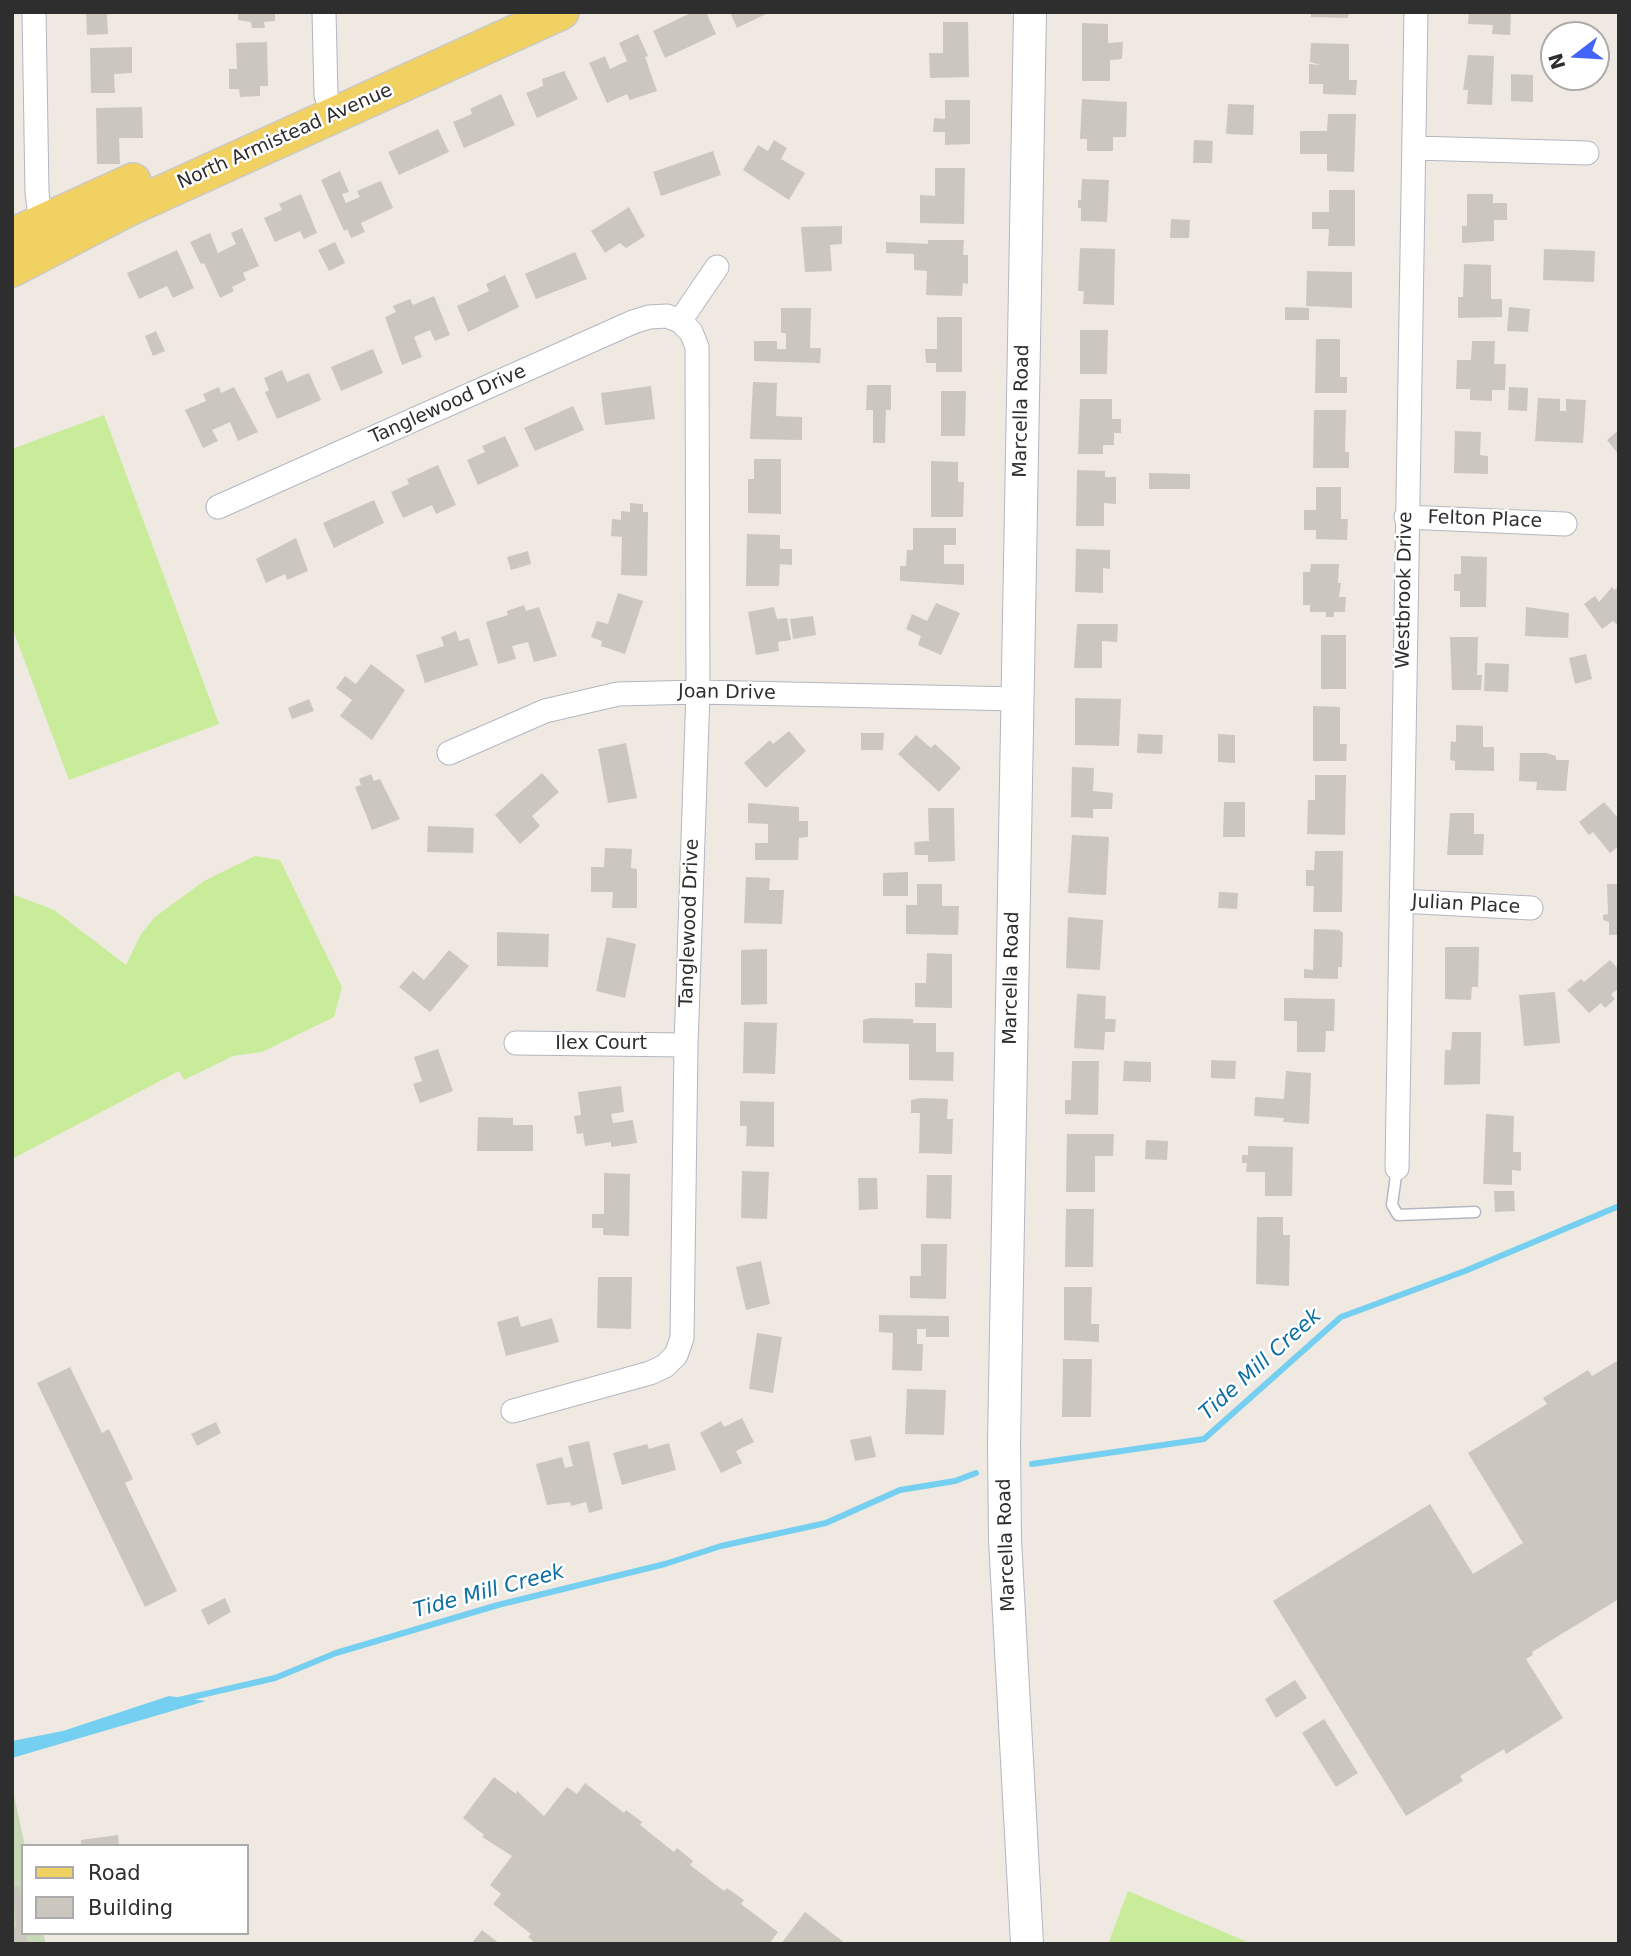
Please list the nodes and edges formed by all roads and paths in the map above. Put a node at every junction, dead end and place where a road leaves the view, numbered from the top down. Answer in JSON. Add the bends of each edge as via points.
{"nodes":[{"id":1,"x":34,"y":12,"type":"edge"},
{"id":2,"x":324,"y":12,"type":"edge"},
{"id":3,"x":503,"y":12,"type":"edge"},
{"id":4,"x":561,"y":12,"type":"edge"},
{"id":5,"x":1030,"y":12,"type":"edge"},
{"id":6,"x":1416,"y":12,"type":"edge"},
{"id":7,"x":330,"y":105,"type":"junction"},
{"id":8,"x":1415,"y":148,"type":"junction"},
{"id":9,"x":1587,"y":153,"type":"dead end"},
{"id":10,"x":32,"y":236,"type":"edge"},
{"id":11,"x":717,"y":267,"type":"dead end"},
{"id":12,"x":12,"y":268,"type":"edge"},
{"id":13,"x":680,"y":321,"type":"junction"},
{"id":14,"x":218,"y":508,"type":"dead end"},
{"id":15,"x":1406,"y":517,"type":"junction"},
{"id":16,"x":1565,"y":523,"type":"dead end"},
{"id":17,"x":698,"y":692,"type":"junction"},
{"id":18,"x":1017,"y":699,"type":"junction"},
{"id":19,"x":449,"y":753,"type":"dead end"},
{"id":20,"x":1401,"y":901,"type":"junction"},
{"id":21,"x":1531,"y":908,"type":"dead end"},
{"id":22,"x":516,"y":1043,"type":"dead end"},
{"id":23,"x":686,"y":1045,"type":"junction"},
{"id":24,"x":1397,"y":1168,"type":"joint"},
{"id":25,"x":1475,"y":1212,"type":"dead end"},
{"id":26,"x":513,"y":1411,"type":"dead end"},
{"id":27,"x":1027,"y":1944,"type":"edge"}],
"edges":[{"from":1,"to":10,"type":"street","via":[[37,192]]},
{"from":2,"to":7,"type":"street"},
{"from":3,"to":7,"type":"main road","name":"North Armistead Avenue"},
{"from":4,"to":7,"type":"main road","name":"North Armistead Avenue"},
{"from":5,"to":18,"type":"street","name":"Marcella Road"},
{"from":6,"to":8,"type":"street","name":"Westbrook Drive"},
{"from":7,"to":10,"type":"main road","name":"North Armistead Avenue"},
{"from":8,"to":9,"type":"street"},
{"from":8,"to":15,"type":"street","name":"Westbrook Drive"},
{"from":10,"to":12,"type":"main road","name":"North Armistead Avenue"},
{"from":11,"to":13,"type":"street"},
{"from":13,"to":14,"type":"street","name":"Tanglewood Drive","via":[[667,316],[633,322]]},
{"from":13,"to":17,"type":"street","name":"Tanglewood Drive","via":[[691,332],[699,361]]},
{"from":15,"to":16,"type":"street","name":"Felton Place"},
{"from":15,"to":20,"type":"street","name":"Westbrook Drive"},
{"from":17,"to":18,"type":"street","name":"Joan Drive"},
{"from":17,"to":19,"type":"street","name":"Joan Drive","via":[[594,697],[545,711]]},
{"from":17,"to":23,"type":"street","name":"Tanglewood Drive"},
{"from":18,"to":27,"type":"street","name":"Marcella Road","via":[[1004,1473]]},
{"from":20,"to":21,"type":"street","name":"Julian Place"},
{"from":20,"to":24,"type":"street","name":"Westbrook Drive"},
{"from":22,"to":23,"type":"street","name":"Ilex Court"},
{"from":23,"to":26,"type":"street","name":"Tanglewood Drive","via":[[683,1317],[676,1355],[650,1373]]},
{"from":24,"to":25,"type":"lane","via":[[1392,1205],[1398,1215]]}]}
